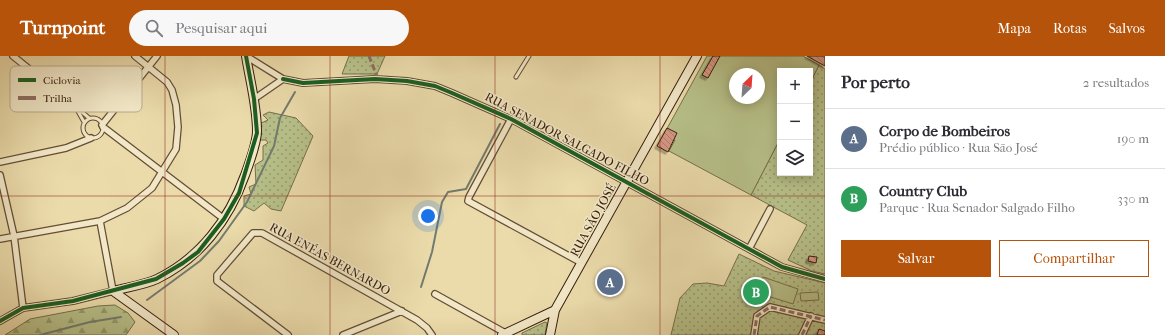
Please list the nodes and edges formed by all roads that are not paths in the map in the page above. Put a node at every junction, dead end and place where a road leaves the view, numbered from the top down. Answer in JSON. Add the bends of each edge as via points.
{"nodes":[{"id":1,"x":13,"y":56,"type":"edge"},
{"id":2,"x":135,"y":56,"type":"edge"},
{"id":3,"x":157,"y":56,"type":"edge"},
{"id":4,"x":246,"y":56,"type":"edge"},
{"id":5,"x":529,"y":56,"type":"edge"},
{"id":6,"x":697,"y":56,"type":"edge"},
{"id":7,"x":25,"y":66,"type":"edge"},
{"id":8,"x":149,"y":66,"type":"junction"},
{"id":9,"x":142,"y":75,"type":"edge"},
{"id":10,"x":516,"y":77,"type":"dead end"},
{"id":11,"x":282,"y":79,"type":"junction"},
{"id":12,"x":254,"y":99,"type":"junction"},
{"id":13,"x":78,"y":112,"type":"edge"},
{"id":14,"x":82,"y":112,"type":"edge"},
{"id":15,"x":113,"y":112,"type":"edge"},
{"id":16,"x":89,"y":118,"type":"junction"},
{"id":17,"x":510,"y":119,"type":"junction"},
{"id":18,"x":84,"y":122,"type":"junction"},
{"id":19,"x":102,"y":126,"type":"junction"},
{"id":20,"x":91,"y":138,"type":"junction"},
{"id":21,"x":0,"y":162,"type":"edge"},
{"id":22,"x":163,"y":171,"type":"junction"},
{"id":23,"x":0,"y":175,"type":"edge"},
{"id":24,"x":626,"y":181,"type":"junction"},
{"id":25,"x":770,"y":209,"type":"dead end"},
{"id":26,"x":224,"y":219,"type":"junction"},
{"id":27,"x":100,"y":221,"type":"junction"},
{"id":28,"x":14,"y":236,"type":"junction"},
{"id":29,"x":0,"y":239,"type":"edge"},
{"id":30,"x":749,"y":249,"type":"junction"},
{"id":31,"x":580,"y":262,"type":"junction"},
{"id":32,"x":825,"y":279,"type":"edge"},
{"id":33,"x":113,"y":291,"type":"junction"},
{"id":34,"x":435,"y":294,"type":"dead end"},
{"id":35,"x":23,"y":308,"type":"junction"},
{"id":36,"x":555,"y":310,"type":"junction"},
{"id":37,"x":402,"y":311,"type":"junction"},
{"id":38,"x":811,"y":316,"type":"junction"},
{"id":39,"x":825,"y":320,"type":"edge"},
{"id":40,"x":0,"y":321,"type":"edge"},
{"id":41,"x":506,"y":334,"type":"edge"},
{"id":42,"x":174,"y":335,"type":"edge"},
{"id":43,"x":288,"y":335,"type":"edge"},
{"id":44,"x":343,"y":335,"type":"edge"},
{"id":45,"x":432,"y":335,"type":"edge"},
{"id":46,"x":550,"y":335,"type":"edge"},
{"id":47,"x":754,"y":335,"type":"edge"},
{"id":48,"x":802,"y":335,"type":"edge"}],
"edges":[{"from":1,"to":7,"type":"street"},
{"from":2,"to":8,"type":"street"},
{"from":3,"to":8,"type":"street"},
{"from":4,"to":11,"type":"street"},
{"from":4,"to":12,"type":"street"},
{"from":5,"to":10,"type":"lane"},
{"from":6,"to":24,"type":"street","name":"RUA SÃO JOSÉ"},
{"from":8,"to":9,"type":"street"},
{"from":8,"to":22,"type":"street","via":[[167,82],[176,105],[176,149]]},
{"from":11,"to":12,"type":"street"},
{"from":11,"to":17,"type":"street","name":"RUA SENADOR SALGADO FILHO","via":[[303,83],[375,79],[407,81],[446,90]]},
{"from":12,"to":26,"type":"street","via":[[257,133],[239,193]]},
{"from":13,"to":18,"type":"lane"},
{"from":14,"to":16,"type":"lane"},
{"from":15,"to":19,"type":"street"},
{"from":16,"to":18,"type":"lane"},
{"from":16,"to":19,"type":"lane","via":[[98,120]]},
{"from":17,"to":24,"type":"street","name":"RUA SENADOR SALGADO FILHO"},
{"from":17,"to":31,"type":"street","via":[[468,201]]},
{"from":18,"to":20,"type":"lane","via":[[83,132]]},
{"from":19,"to":20,"type":"lane","via":[[100,135]]},
{"from":19,"to":22,"type":"street"},
{"from":20,"to":21,"type":"street","via":[[66,148]]},
{"from":22,"to":26,"type":"street"},
{"from":22,"to":27,"type":"street","via":[[152,188],[142,197],[127,208]]},
{"from":23,"to":28,"type":"street"},
{"from":24,"to":30,"type":"street","name":"RUA SENADOR SALGADO FILHO"},
{"from":24,"to":31,"type":"street","name":"RUA SÃO JOSÉ"},
{"from":25,"to":30,"type":"street"},
{"from":26,"to":33,"type":"street","via":[[198,252],[183,263],[156,279]]},
{"from":27,"to":28,"type":"street"},
{"from":27,"to":33,"type":"street"},
{"from":28,"to":29,"type":"street"},
{"from":28,"to":35,"type":"street"},
{"from":30,"to":32,"type":"street","name":"RUA SENADOR SALGADO FILHO","via":[[782,267]]},
{"from":31,"to":36,"type":"street","name":"RUA SÃO JOSÉ"},
{"from":33,"to":35,"type":"street","via":[[74,301]]},
{"from":33,"to":42,"type":"street"},
{"from":34,"to":41,"type":"street"},
{"from":35,"to":40,"type":"street"},
{"from":36,"to":41,"type":"street"},
{"from":36,"to":46,"type":"street","name":"RUA SÃO JOSÉ"},
{"from":37,"to":43,"type":"street","name":"RUA ENÉAS BERNARDO","via":[[262,233],[253,233],[217,275],[217,281]]},
{"from":37,"to":44,"type":"street","name":"RUA ENÉAS BERNARDO"},
{"from":37,"to":45,"type":"street","name":"RUA ENÉAS BERNARDO","via":[[427,328]]},
{"from":38,"to":39,"type":"street"},
{"from":38,"to":47,"type":"street","via":[[770,307],[757,316]]},
{"from":38,"to":48,"type":"street"}]}
